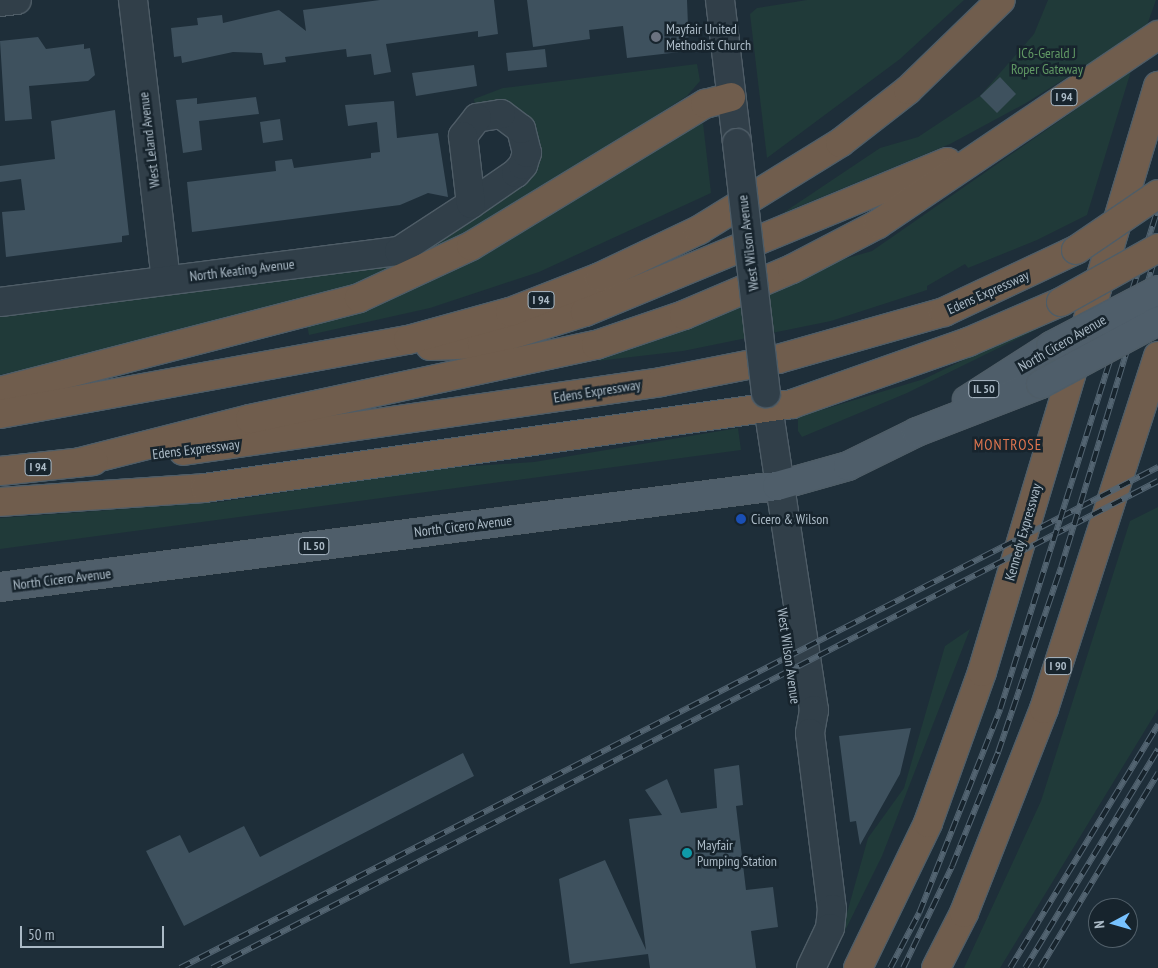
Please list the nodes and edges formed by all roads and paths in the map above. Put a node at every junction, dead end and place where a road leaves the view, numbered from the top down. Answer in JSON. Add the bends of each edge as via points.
{"nodes":[{"id":1,"x":17,"y":0,"type":"edge"},
{"id":2,"x":133,"y":0,"type":"edge"},
{"id":3,"x":720,"y":0,"type":"edge"},
{"id":4,"x":1001,"y":0,"type":"edge"},
{"id":5,"x":0,"y":2,"type":"edge"},
{"id":6,"x":1147,"y":43,"type":"edge"},
{"id":7,"x":1158,"y":86,"type":"edge"},
{"id":8,"x":731,"y":96,"type":"junction"},
{"id":9,"x":992,"y":143,"type":"junction"},
{"id":10,"x":1158,"y":194,"type":"edge"},
{"id":11,"x":471,"y":204,"type":"dead end"},
{"id":12,"x":1158,"y":248,"type":"edge"},
{"id":13,"x":166,"y":280,"type":"junction"},
{"id":14,"x":1158,"y":290,"type":"edge"},
{"id":15,"x":0,"y":302,"type":"edge"},
{"id":16,"x":1158,"y":321,"type":"edge"},
{"id":17,"x":370,"y":348,"type":"junction"},
{"id":18,"x":1158,"y":356,"type":"edge"},
{"id":19,"x":0,"y":392,"type":"edge"},
{"id":20,"x":767,"y":400,"type":"junction"},
{"id":21,"x":0,"y":414,"type":"edge"},
{"id":22,"x":917,"y":432,"type":"junction"},
{"id":23,"x":76,"y":463,"type":"junction"},
{"id":24,"x":0,"y":471,"type":"edge"},
{"id":25,"x":776,"y":486,"type":"junction"},
{"id":26,"x":0,"y":502,"type":"edge"},
{"id":27,"x":0,"y":587,"type":"edge"},
{"id":28,"x":810,"y":968,"type":"edge"},
{"id":29,"x":858,"y":968,"type":"edge"},
{"id":30,"x":936,"y":968,"type":"edge"}],
"edges":[{"from":1,"to":5,"type":"street"},
{"from":2,"to":13,"type":"street","name":"West Leland Avenue"},
{"from":3,"to":8,"type":"street","name":"West Wilson Avenue"},
{"from":4,"to":17,"type":"highway","number":"I 94","via":[[876,117],[804,168],[699,230],[600,277],[510,312]]},
{"from":6,"to":9,"type":"highway","number":"I 94"},
{"from":7,"to":29,"type":"highway","name":"Kennedy Expressway","via":[[982,672],[928,823]]},
{"from":8,"to":19,"type":"highway","via":[[705,104],[471,246],[359,298]]},
{"from":8,"to":20,"type":"street","name":"West Wilson Avenue","bridge":true},
{"from":9,"to":17,"type":"highway","number":"I 94","via":[[584,312],[482,344]]},
{"from":9,"to":23,"type":"highway","number":"I 94","via":[[878,224],[792,270],[684,316],[579,349],[250,419]]},
{"from":10,"to":23,"type":"highway","name":"Edens Expressway","number":"I 94","bridge":true,"via":[[1076,250],[944,312],[778,359],[661,382],[334,431]]},
{"from":11,"to":13,"type":"street","name":"North Keating Avenue","via":[[399,251]]},
{"from":12,"to":20,"type":"highway","bridge":true,"via":[[1061,302],[968,342],[792,404]]},
{"from":13,"to":15,"type":"street","name":"North Keating Avenue"},
{"from":14,"to":22,"type":"main road","name":"North Cicero Avenue","number":"IL 50","bridge":true,"via":[[1051,346]]},
{"from":16,"to":22,"type":"main road","name":"North Cicero Avenue","number":"IL 50","bridge":true,"via":[[1041,384]]},
{"from":17,"to":21,"type":"highway","number":"I 94"},
{"from":18,"to":30,"type":"highway","number":"I 90","via":[[1044,709],[964,913]]},
{"from":20,"to":25,"type":"street","name":"West Wilson Avenue"},
{"from":20,"to":26,"type":"highway","via":[[205,488]]},
{"from":22,"to":25,"type":"main road","name":"North Cicero Avenue","number":"IL 50","via":[[848,466]]},
{"from":23,"to":24,"type":"highway","name":"Edens Expressway","number":"I 94"},
{"from":25,"to":27,"type":"main road","name":"North Cicero Avenue","number":"IL 50"},
{"from":25,"to":28,"type":"street","name":"West Wilson Avenue","via":[[770,522],[796,712],[810,733],[832,909],[830,928]]}]}
